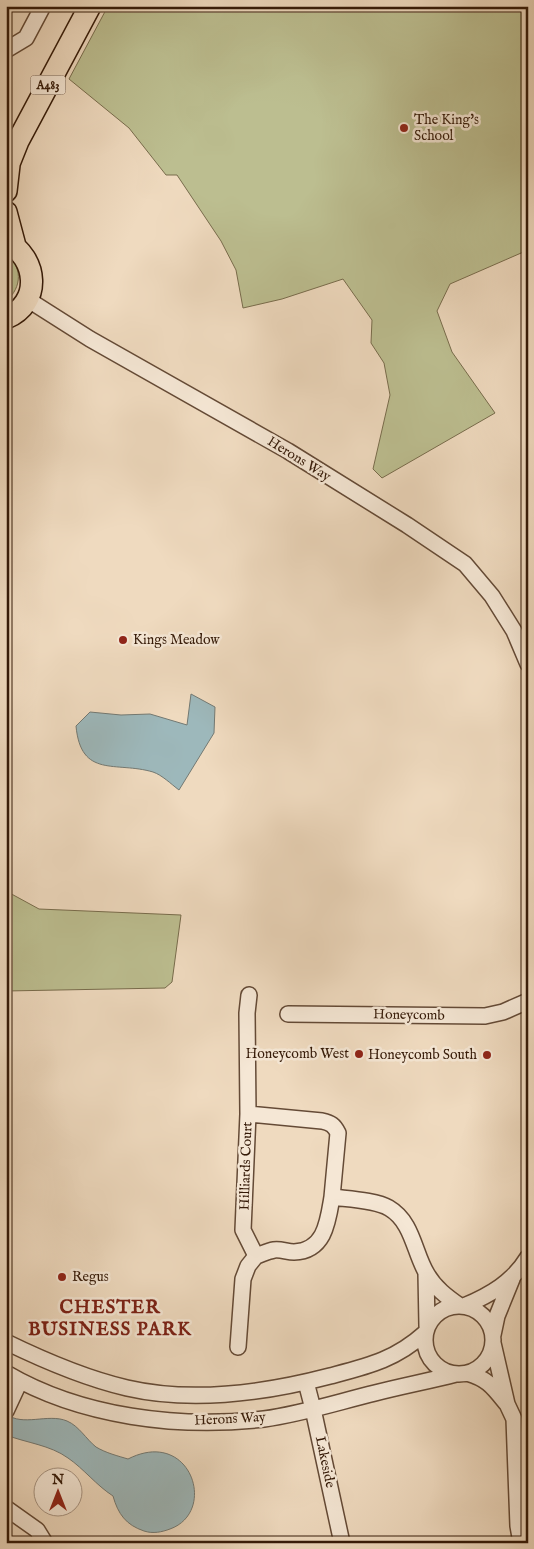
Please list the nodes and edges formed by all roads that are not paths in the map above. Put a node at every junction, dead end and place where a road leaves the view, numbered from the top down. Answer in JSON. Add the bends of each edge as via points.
{"nodes":[{"id":1,"x":43,"y":6,"type":"edge"},
{"id":2,"x":90,"y":6,"type":"edge"},
{"id":3,"x":6,"y":50,"type":"edge"},
{"id":4,"x":7,"y":168,"type":"edge"},
{"id":5,"x":6,"y":191,"type":"edge"},
{"id":6,"x":6,"y":212,"type":"edge"},
{"id":7,"x":10,"y":244,"type":"edge"},
{"id":8,"x":27,"y":299,"type":"junction"},
{"id":9,"x":6,"y":318,"type":"edge"},
{"id":10,"x":528,"y":664,"type":"edge"},
{"id":11,"x":249,"y":995,"type":"dead end"},
{"id":12,"x":528,"y":1001,"type":"edge"},
{"id":13,"x":288,"y":1014,"type":"dead end"},
{"id":14,"x":248,"y":1114,"type":"junction"},
{"id":15,"x":332,"y":1198,"type":"junction"},
{"id":16,"x":256,"y":1256,"type":"junction"},
{"id":17,"x":528,"y":1257,"type":"edge"},
{"id":18,"x":426,"y":1272,"type":"junction"},
{"id":19,"x":513,"y":1278,"type":"junction"},
{"id":20,"x":462,"y":1306,"type":"junction"},
{"id":21,"x":426,"y":1330,"type":"junction"},
{"id":22,"x":493,"y":1340,"type":"junction"},
{"id":23,"x":6,"y":1342,"type":"edge"},
{"id":24,"x":238,"y":1347,"type":"dead end"},
{"id":25,"x":6,"y":1373,"type":"edge"},
{"id":26,"x":462,"y":1374,"type":"junction"},
{"id":27,"x":20,"y":1382,"type":"junction"},
{"id":28,"x":306,"y":1382,"type":"junction"},
{"id":29,"x":507,"y":1404,"type":"junction"},
{"id":30,"x":9,"y":1406,"type":"edge"},
{"id":31,"x":314,"y":1409,"type":"junction"},
{"id":32,"x":521,"y":1420,"type":"edge"},
{"id":33,"x":6,"y":1508,"type":"edge"},
{"id":34,"x":45,"y":1543,"type":"edge"},
{"id":35,"x":342,"y":1543,"type":"edge"},
{"id":36,"x":521,"y":1543,"type":"edge"}],
"edges":[{"from":1,"to":3,"type":"street","via":[[26,38]]},
{"from":2,"to":4,"type":"highway","number":"A483","via":[[18,141]]},
{"from":4,"to":5,"type":"highway","number":"A483"},
{"from":6,"to":7,"type":"highway"},
{"from":7,"to":8,"type":"highway","via":[[23,254],[30,270],[31,288]]},
{"from":8,"to":9,"type":"highway","via":[[20,309]]},
{"from":8,"to":10,"type":"street","name":"Herons Way","via":[[90,339],[288,451],[465,564],[492,596],[514,631]]},
{"from":11,"to":14,"type":"street","via":[[246,1013]]},
{"from":12,"to":13,"type":"street","name":"Honeycomb","via":[[485,1016]]},
{"from":14,"to":15,"type":"street","name":"Hilliards Court","via":[[322,1121],[335,1126],[338,1133]]},
{"from":14,"to":16,"type":"street","name":"Hilliards Court","via":[[243,1230]]},
{"from":15,"to":16,"type":"street","via":[[327,1228],[320,1240],[295,1252],[275,1250]]},
{"from":15,"to":18,"type":"street","via":[[361,1200],[389,1207],[407,1228]]},
{"from":16,"to":24,"type":"street","via":[[243,1279]]},
{"from":17,"to":19,"type":"street"},
{"from":18,"to":20,"type":"street","via":[[434,1286]]},
{"from":18,"to":21,"type":"street"},
{"from":19,"to":20,"type":"street","via":[[488,1296]]},
{"from":19,"to":22,"type":"street","via":[[497,1316]]},
{"from":20,"to":21,"type":"street","via":[[440,1312]]},
{"from":20,"to":22,"type":"street","via":[[483,1315],[490,1325]]},
{"from":21,"to":26,"type":"street","via":[[424,1342],[429,1358],[442,1370]]},
{"from":21,"to":28,"type":"street","name":"Herons Way","via":[[401,1352],[372,1364]]},
{"from":22,"to":26,"type":"street","via":[[487,1360],[477,1369]]},
{"from":22,"to":29,"type":"street"},
{"from":23,"to":28,"type":"street","name":"Herons Way","via":[[46,1362],[127,1388],[220,1395]]},
{"from":25,"to":27,"type":"street","name":"Herons Way"},
{"from":26,"to":29,"type":"street","via":[[479,1376],[488,1382]]},
{"from":26,"to":31,"type":"street","name":"Herons Way","via":[[408,1384]]},
{"from":27,"to":30,"type":"street"},
{"from":27,"to":31,"type":"street","name":"Herons Way","via":[[77,1403],[156,1420],[213,1423]]},
{"from":28,"to":31,"type":"street","name":"Lakeside"},
{"from":29,"to":32,"type":"street"},
{"from":31,"to":35,"type":"street","name":"Lakeside"},
{"from":32,"to":36,"type":"street","via":[[518,1526]]},
{"from":33,"to":34,"type":"street","via":[[37,1530]]}]}
